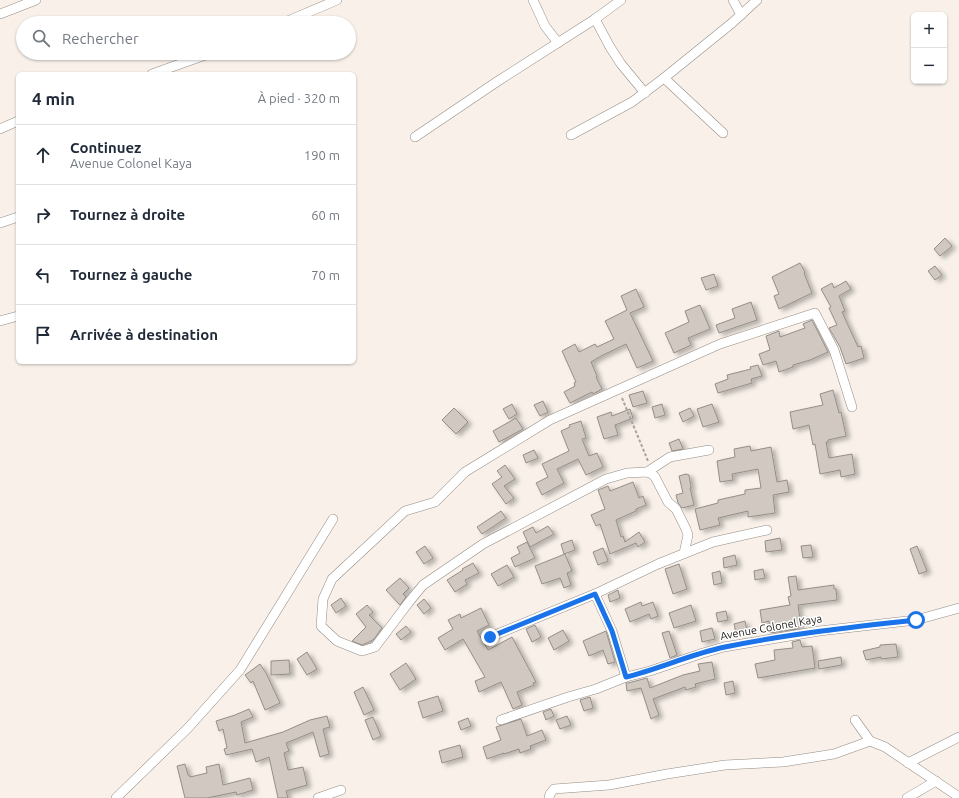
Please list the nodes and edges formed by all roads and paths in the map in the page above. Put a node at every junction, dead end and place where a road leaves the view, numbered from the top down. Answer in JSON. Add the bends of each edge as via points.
{"nodes":[{"id":1,"x":36,"y":0,"type":"edge"},
{"id":2,"x":337,"y":0,"type":"edge"},
{"id":3,"x":533,"y":0,"type":"edge"},
{"id":4,"x":621,"y":0,"type":"edge"},
{"id":5,"x":733,"y":0,"type":"edge"},
{"id":6,"x":757,"y":0,"type":"edge"},
{"id":7,"x":0,"y":14,"type":"edge"},
{"id":8,"x":741,"y":15,"type":"junction"},
{"id":9,"x":299,"y":16,"type":"edge"},
{"id":10,"x":595,"y":19,"type":"junction"},
{"id":11,"x":558,"y":43,"type":"junction"},
{"id":12,"x":191,"y":60,"type":"edge"},
{"id":13,"x":158,"y":72,"type":"edge"},
{"id":14,"x":664,"y":78,"type":"junction"},
{"id":15,"x":645,"y":93,"type":"junction"},
{"id":16,"x":16,"y":122,"type":"edge"},
{"id":17,"x":0,"y":128,"type":"edge"},
{"id":18,"x":723,"y":133,"type":"dead end"},
{"id":19,"x":571,"y":135,"type":"dead end"},
{"id":20,"x":415,"y":137,"type":"dead end"},
{"id":21,"x":16,"y":218,"type":"edge"},
{"id":22,"x":0,"y":223,"type":"edge"},
{"id":23,"x":16,"y":317,"type":"edge"},
{"id":24,"x":0,"y":321,"type":"edge"},
{"id":25,"x":619,"y":389,"type":"junction"},
{"id":26,"x":852,"y":407,"type":"dead end"},
{"id":27,"x":709,"y":450,"type":"dead end"},
{"id":28,"x":647,"y":472,"type":"junction"},
{"id":29,"x":333,"y":518,"type":"dead end"},
{"id":30,"x":767,"y":530,"type":"dead end"},
{"id":31,"x":684,"y":553,"type":"junction"},
{"id":32,"x":595,"y":594,"type":"junction"},
{"id":33,"x":959,"y":608,"type":"edge"},
{"id":34,"x":490,"y":637,"type":"dead end"},
{"id":35,"x":626,"y":677,"type":"junction"},
{"id":36,"x":500,"y":720,"type":"dead end"},
{"id":37,"x":855,"y":720,"type":"dead end"},
{"id":38,"x":959,"y":737,"type":"edge"},
{"id":39,"x":870,"y":741,"type":"junction"},
{"id":40,"x":908,"y":763,"type":"junction"},
{"id":41,"x":936,"y":781,"type":"junction"},
{"id":42,"x":341,"y":790,"type":"dead end"},
{"id":43,"x":959,"y":796,"type":"edge"},
{"id":44,"x":116,"y":798,"type":"edge"},
{"id":45,"x":318,"y":798,"type":"edge"},
{"id":46,"x":549,"y":798,"type":"edge"},
{"id":47,"x":906,"y":798,"type":"edge"}],
"edges":[{"from":1,"to":7,"type":"street"},
{"from":2,"to":9,"type":"street"},
{"from":3,"to":11,"type":"street","via":[[545,26]]},
{"from":4,"to":10,"type":"street"},
{"from":5,"to":8,"type":"street"},
{"from":6,"to":8,"type":"street"},
{"from":8,"to":14,"type":"street"},
{"from":10,"to":11,"type":"street"},
{"from":10,"to":15,"type":"street","via":[[621,64]]},
{"from":11,"to":20,"type":"street"},
{"from":12,"to":13,"type":"street"},
{"from":14,"to":15,"type":"street"},
{"from":14,"to":18,"type":"street"},
{"from":15,"to":19,"type":"street"},
{"from":16,"to":17,"type":"street"},
{"from":21,"to":22,"type":"street"},
{"from":23,"to":24,"type":"street"},
{"from":25,"to":26,"type":"street","via":[[720,344],[815,312],[834,350]]},
{"from":25,"to":28,"type":"path","via":[[648,460]]},
{"from":25,"to":28,"type":"street","via":[[550,420],[464,472],[435,502],[405,511],[332,579],[323,599],[321,626],[337,641],[362,651],[375,647],[423,585],[483,544],[606,479],[627,473]]},
{"from":27,"to":28,"type":"street","via":[[670,457]]},
{"from":28,"to":31,"type":"street","via":[[655,477],[668,502],[681,517],[688,535]]},
{"from":29,"to":44,"type":"street","via":[[240,670],[188,728]]},
{"from":30,"to":31,"type":"street","via":[[713,542]]},
{"from":31,"to":32,"type":"street"},
{"from":32,"to":34,"type":"street"},
{"from":32,"to":35,"type":"street","via":[[612,631]]},
{"from":33,"to":35,"type":"street","name":"Avenue Colonel Kaya","via":[[916,620],[819,631],[724,647]]},
{"from":35,"to":36,"type":"street","name":"Avenue Colonel Kaya"},
{"from":37,"to":39,"type":"street"},
{"from":38,"to":40,"type":"street"},
{"from":39,"to":40,"type":"street","via":[[885,747]]},
{"from":39,"to":46,"type":"street","via":[[834,754],[784,762],[725,765],[609,784],[554,789]]},
{"from":40,"to":41,"type":"street"},
{"from":41,"to":43,"type":"street"},
{"from":41,"to":47,"type":"street"},
{"from":42,"to":45,"type":"street"}]}
